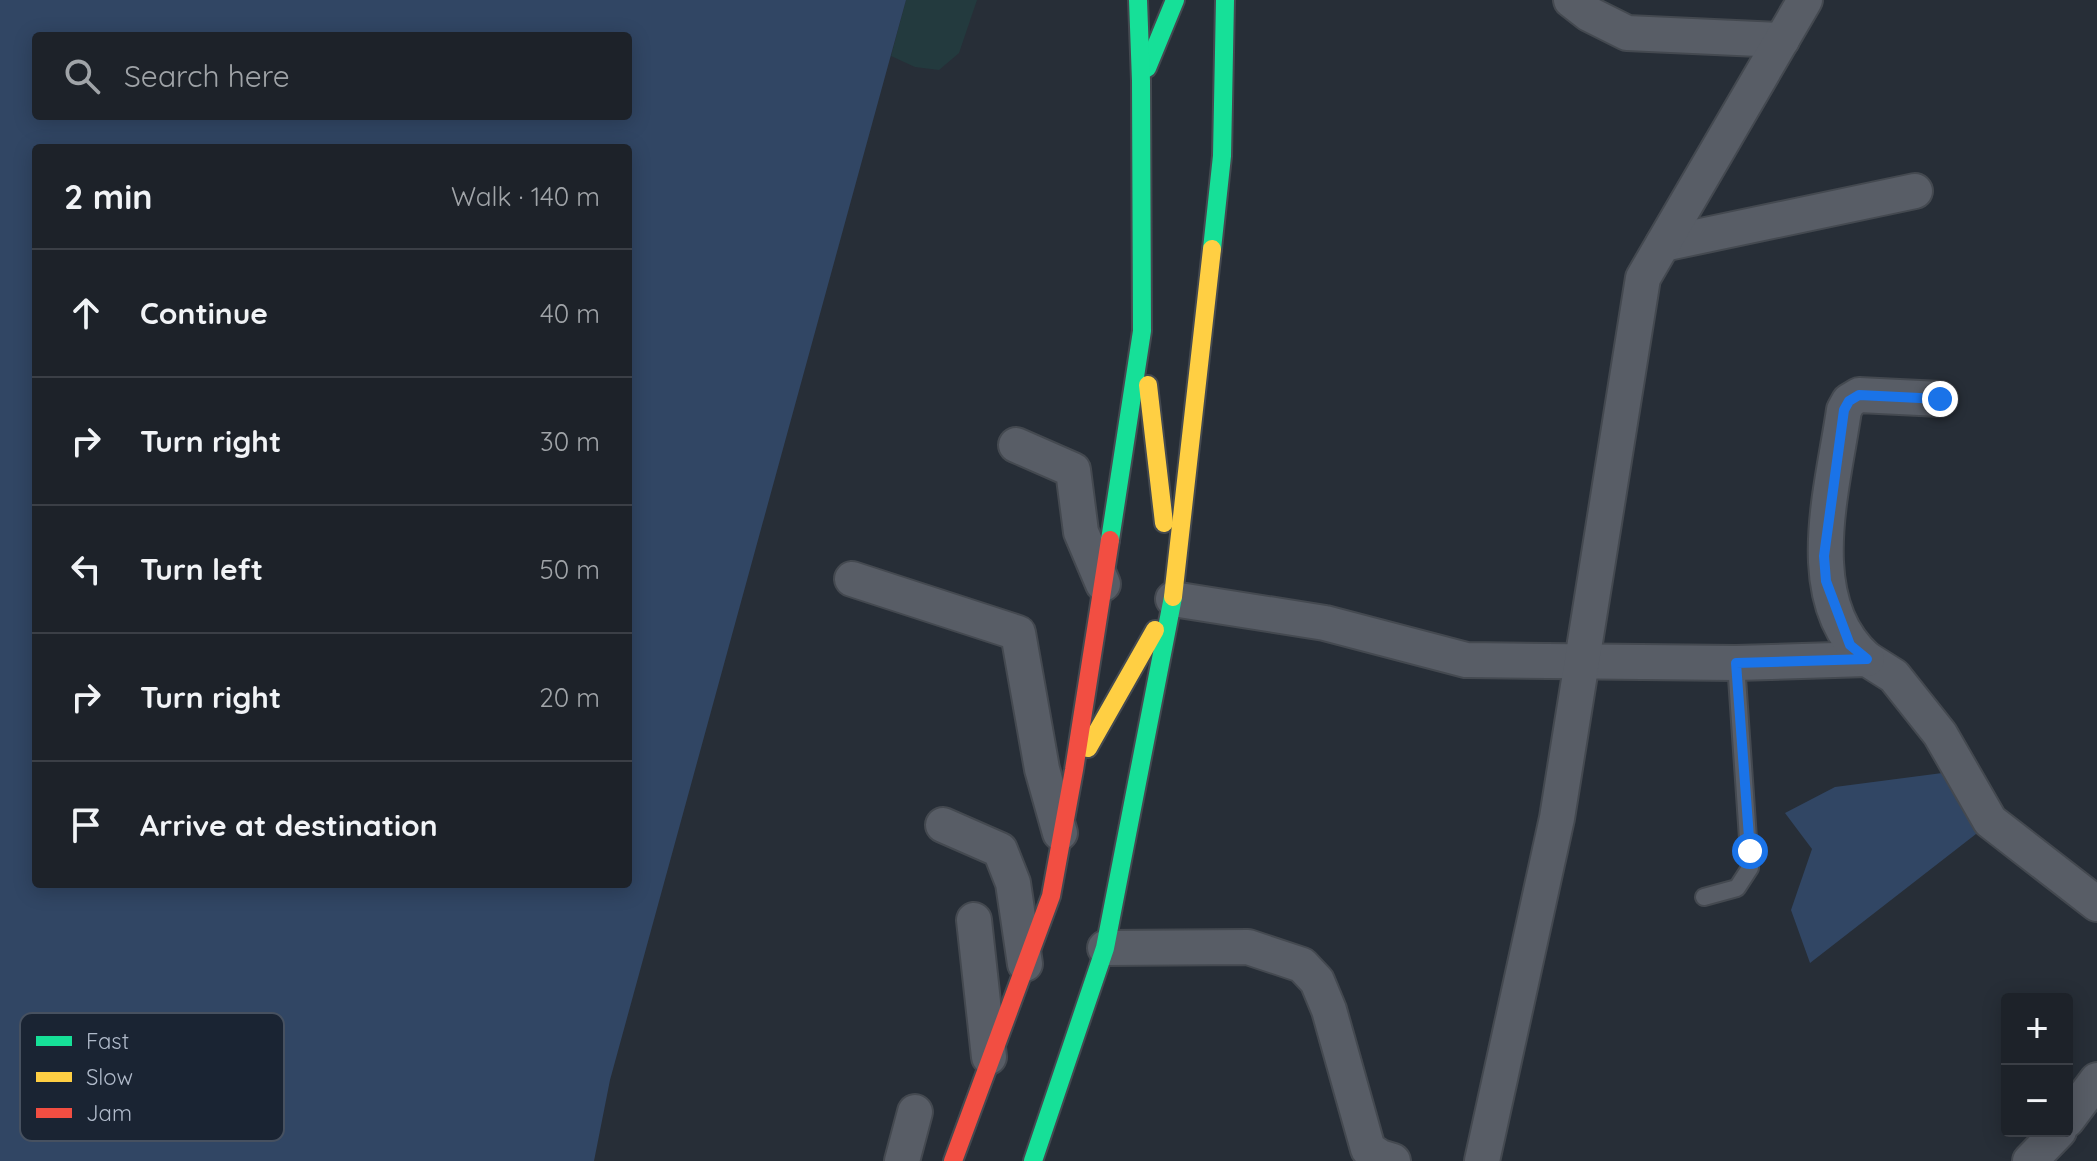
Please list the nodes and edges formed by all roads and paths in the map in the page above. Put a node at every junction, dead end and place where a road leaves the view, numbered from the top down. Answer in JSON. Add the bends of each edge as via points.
{"nodes":[{"id":1,"x":1138,"y":0,"type":"edge"},
{"id":2,"x":1175,"y":0,"type":"edge"},
{"id":3,"x":1225,"y":0,"type":"edge"},
{"id":4,"x":1571,"y":0,"type":"edge"},
{"id":5,"x":1805,"y":0,"type":"edge"},
{"id":6,"x":1782,"y":40,"type":"junction"},
{"id":7,"x":1141,"y":81,"type":"junction"},
{"id":8,"x":1915,"y":191,"type":"dead end"},
{"id":9,"x":1663,"y":244,"type":"junction"},
{"id":10,"x":1142,"y":331,"type":"junction"},
{"id":11,"x":1940,"y":399,"type":"dead end"},
{"id":12,"x":1016,"y":445,"type":"dead end"},
{"id":13,"x":852,"y":579,"type":"dead end"},
{"id":14,"x":1103,"y":584,"type":"junction"},
{"id":15,"x":1173,"y":599,"type":"junction"},
{"id":16,"x":1867,"y":659,"type":"junction"},
{"id":17,"x":1582,"y":662,"type":"junction"},
{"id":18,"x":1736,"y":663,"type":"junction"},
{"id":19,"x":1074,"y":770,"type":"junction"},
{"id":20,"x":943,"y":825,"type":"dead end"},
{"id":21,"x":1063,"y":841,"type":"junction"},
{"id":22,"x":1704,"y":897,"type":"dead end"},
{"id":23,"x":2097,"y":904,"type":"edge"},
{"id":24,"x":974,"y":920,"type":"dead end"},
{"id":25,"x":1105,"y":948,"type":"junction"},
{"id":26,"x":1025,"y":964,"type":"junction"},
{"id":27,"x":990,"y":1061,"type":"junction"},
{"id":28,"x":2097,"y":1080,"type":"edge"},
{"id":29,"x":915,"y":1112,"type":"dead end"},
{"id":30,"x":2073,"y":1112,"type":"edge"},
{"id":31,"x":2053,"y":1137,"type":"edge"},
{"id":32,"x":902,"y":1161,"type":"edge"},
{"id":33,"x":953,"y":1161,"type":"edge"},
{"id":34,"x":1033,"y":1161,"type":"edge"},
{"id":35,"x":1393,"y":1161,"type":"edge"},
{"id":36,"x":1482,"y":1161,"type":"edge"},
{"id":37,"x":2030,"y":1161,"type":"edge"}],
"edges":[{"from":1,"to":7,"type":"main road"},
{"from":2,"to":7,"type":"main road"},
{"from":3,"to":15,"type":"main road","via":[[1222,156]]},
{"from":4,"to":6,"type":"street","via":[[1627,33]]},
{"from":5,"to":6,"type":"street"},
{"from":6,"to":9,"type":"street"},
{"from":7,"to":10,"type":"main road"},
{"from":8,"to":9,"type":"street"},
{"from":9,"to":17,"type":"street","via":[[1643,278]]},
{"from":10,"to":14,"type":"main road"},
{"from":10,"to":15,"type":"main road"},
{"from":11,"to":16,"type":"street","via":[[1859,395],[1844,410],[1824,556],[1826,581],[1850,645]]},
{"from":12,"to":14,"type":"street","via":[[1073,470],[1081,532]]},
{"from":13,"to":21,"type":"street","via":[[1018,633],[1042,769]]},
{"from":14,"to":19,"type":"main road"},
{"from":15,"to":17,"type":"street","via":[[1325,623],[1466,660]]},
{"from":15,"to":19,"type":"main road"},
{"from":15,"to":25,"type":"main road"},
{"from":16,"to":18,"type":"street"},
{"from":16,"to":23,"type":"street","via":[[1894,676],[1940,734],[1990,821]]},
{"from":17,"to":18,"type":"street"},
{"from":17,"to":36,"type":"street","via":[[1557,818]]},
{"from":18,"to":22,"type":"lane","via":[[1750,868],[1737,888]]},
{"from":19,"to":21,"type":"main road"},
{"from":20,"to":26,"type":"street","via":[[1000,850],[1013,883]]},
{"from":21,"to":26,"type":"main road","via":[[1051,896]]},
{"from":24,"to":27,"type":"street"},
{"from":25,"to":34,"type":"main road"},
{"from":25,"to":35,"type":"street","via":[[1248,947],[1302,965],[1317,981],[1329,1010],[1368,1149]]},
{"from":26,"to":27,"type":"main road"},
{"from":27,"to":33,"type":"main road"},
{"from":28,"to":30,"type":"street"},
{"from":29,"to":32,"type":"street"},
{"from":31,"to":37,"type":"street"}]}
